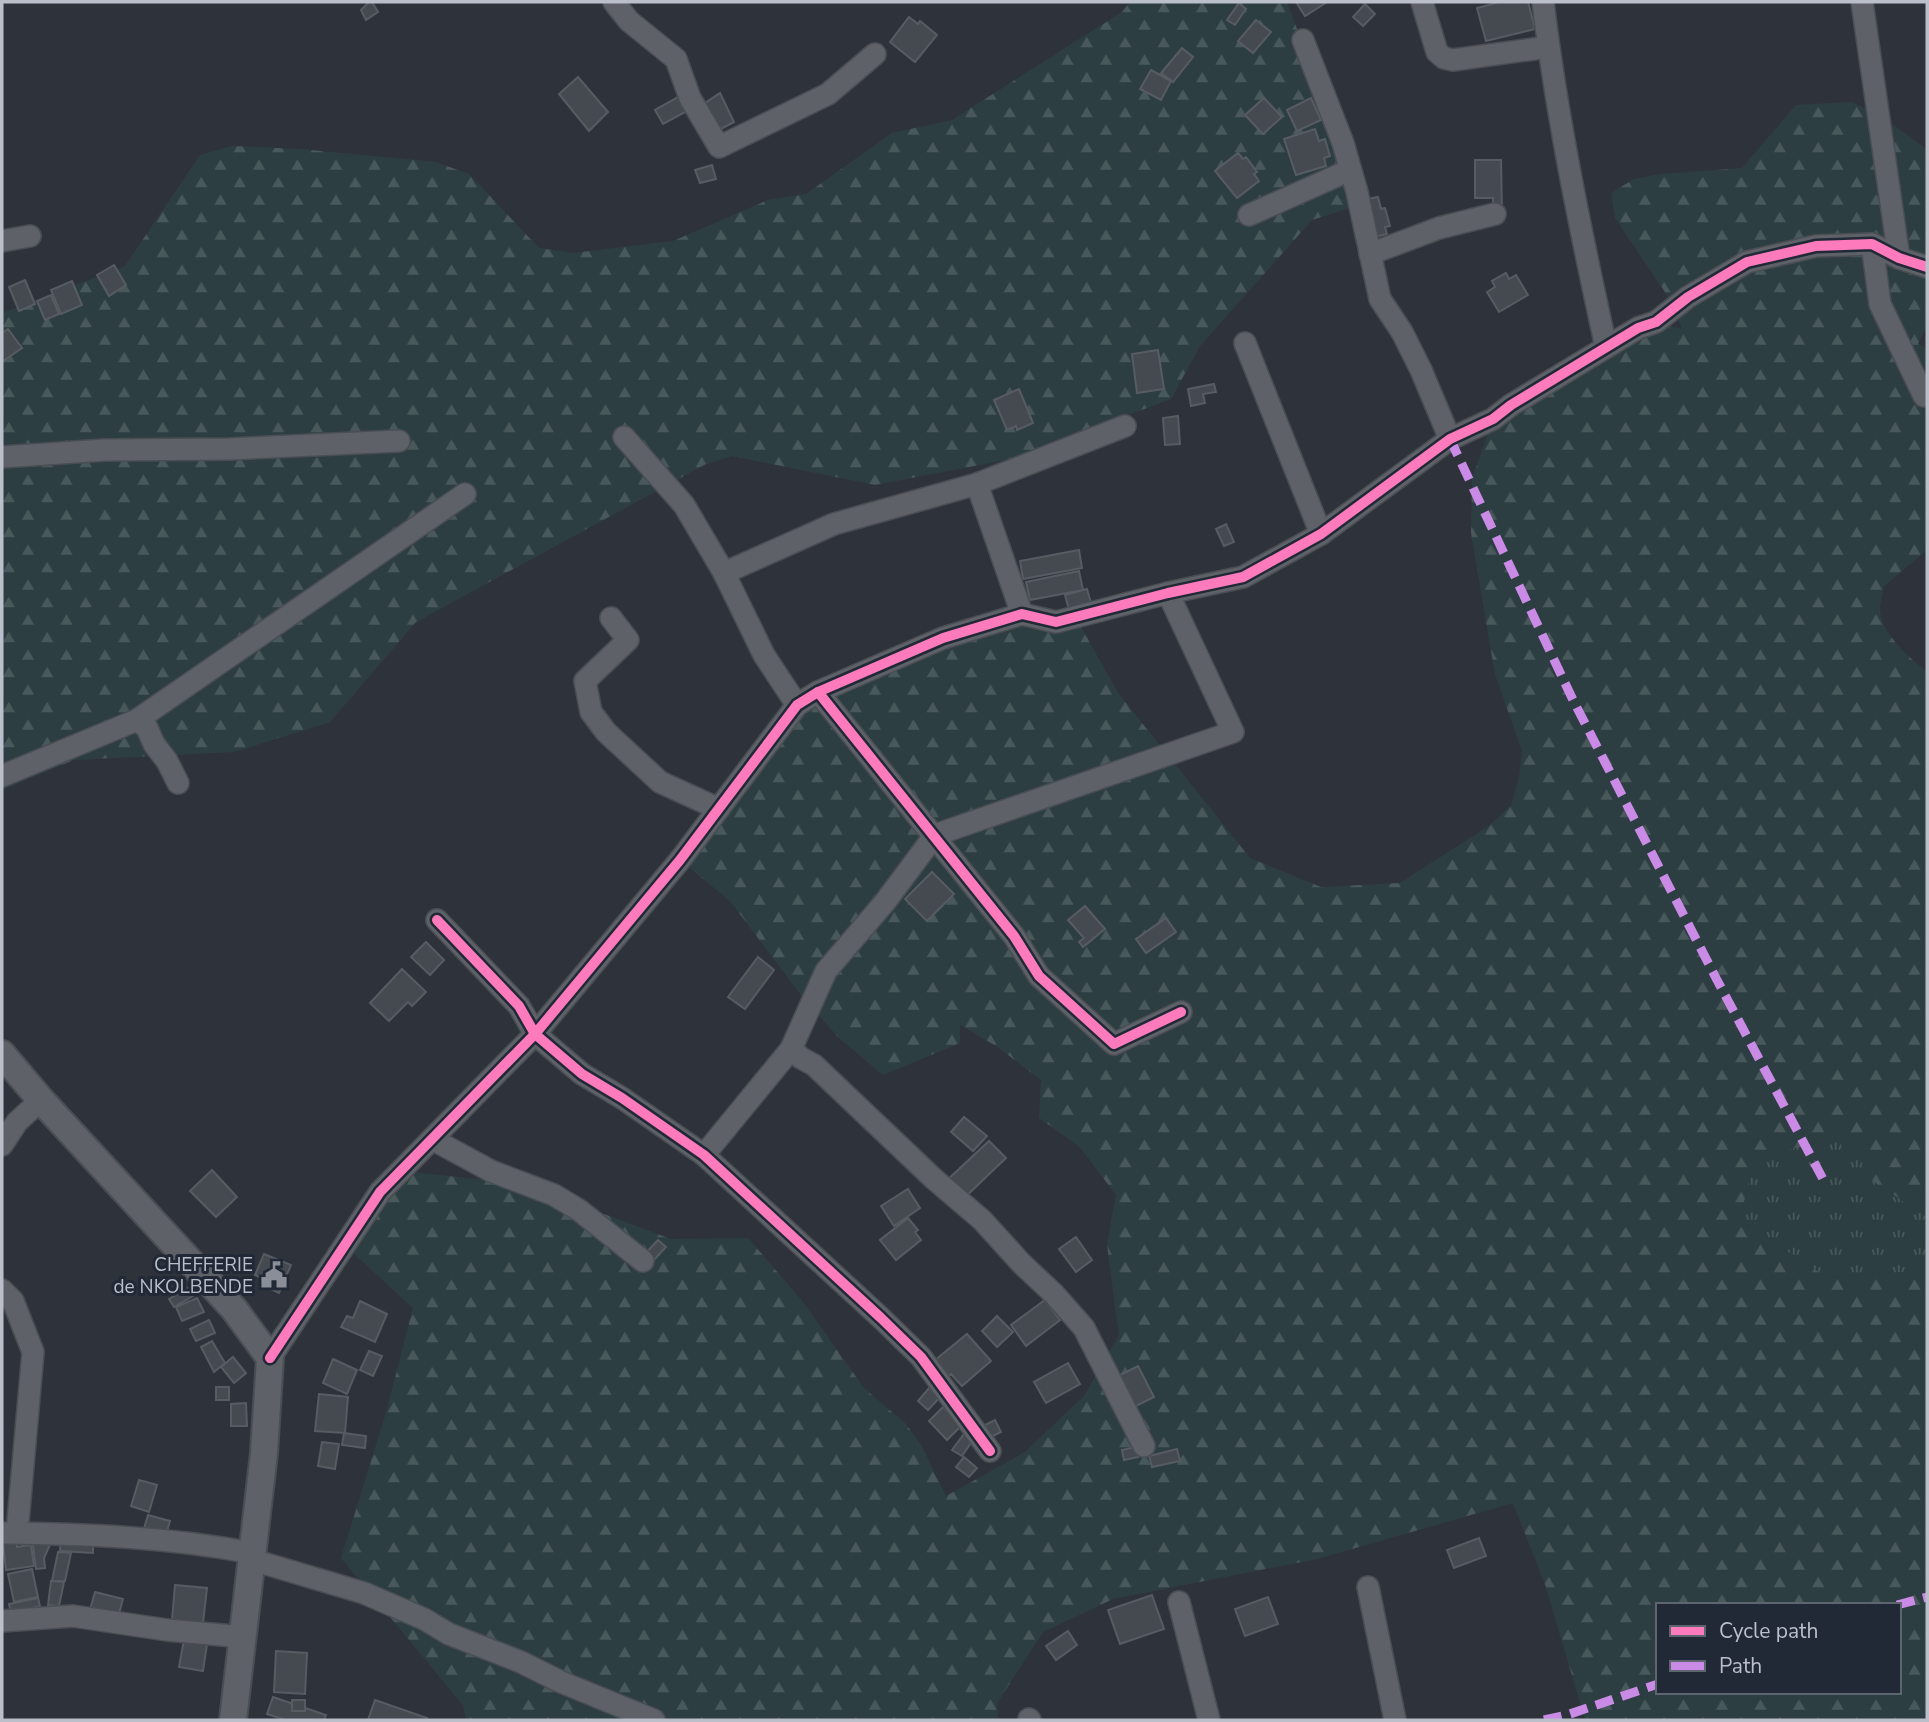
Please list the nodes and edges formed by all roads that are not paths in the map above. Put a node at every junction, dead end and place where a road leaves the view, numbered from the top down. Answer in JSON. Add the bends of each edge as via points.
{"nodes":[{"id":1,"x":614,"y":2,"type":"edge"},
{"id":2,"x":1422,"y":2,"type":"edge"},
{"id":3,"x":1543,"y":2,"type":"edge"},
{"id":4,"x":1863,"y":2,"type":"edge"},
{"id":5,"x":1303,"y":40,"type":"dead end"},
{"id":6,"x":1548,"y":47,"type":"junction"},
{"id":7,"x":874,"y":54,"type":"dead end"},
{"id":8,"x":1350,"y":170,"type":"junction"},
{"id":9,"x":1495,"y":214,"type":"dead end"},
{"id":10,"x":1249,"y":215,"type":"dead end"},
{"id":11,"x":30,"y":236,"type":"dead end"},
{"id":12,"x":2,"y":241,"type":"edge"},
{"id":13,"x":1872,"y":244,"type":"junction"},
{"id":14,"x":1370,"y":254,"type":"junction"},
{"id":15,"x":1899,"y":258,"type":"junction"},
{"id":16,"x":1927,"y":267,"type":"edge"},
{"id":17,"x":1245,"y":343,"type":"dead end"},
{"id":18,"x":1606,"y":347,"type":"junction"},
{"id":19,"x":1924,"y":396,"type":"dead end"},
{"id":20,"x":1125,"y":426,"type":"dead end"},
{"id":21,"x":624,"y":436,"type":"dead end"},
{"id":22,"x":1450,"y":439,"type":"junction"},
{"id":23,"x":399,"y":441,"type":"dead end"},
{"id":24,"x":2,"y":457,"type":"edge"},
{"id":25,"x":976,"y":484,"type":"junction"},
{"id":26,"x":464,"y":494,"type":"dead end"},
{"id":27,"x":1321,"y":534,"type":"junction"},
{"id":28,"x":724,"y":573,"type":"junction"},
{"id":29,"x":1168,"y":593,"type":"junction"},
{"id":30,"x":1022,"y":614,"type":"junction"},
{"id":31,"x":611,"y":618,"type":"dead end"},
{"id":32,"x":818,"y":692,"type":"junction"},
{"id":33,"x":797,"y":705,"type":"junction"},
{"id":34,"x":137,"y":720,"type":"junction"},
{"id":35,"x":2,"y":776,"type":"edge"},
{"id":36,"x":178,"y":783,"type":"dead end"},
{"id":37,"x":719,"y":808,"type":"junction"},
{"id":38,"x":935,"y":835,"type":"junction"},
{"id":39,"x":437,"y":920,"type":"dead end"},
{"id":40,"x":1181,"y":1012,"type":"dead end"},
{"id":41,"x":535,"y":1034,"type":"junction"},
{"id":42,"x":792,"y":1049,"type":"junction"},
{"id":43,"x":2,"y":1054,"type":"edge"},
{"id":44,"x":41,"y":1100,"type":"junction"},
{"id":45,"x":432,"y":1139,"type":"junction"},
{"id":46,"x":2,"y":1145,"type":"edge"},
{"id":47,"x":704,"y":1155,"type":"junction"},
{"id":48,"x":643,"y":1261,"type":"dead end"},
{"id":49,"x":6,"y":1302,"type":"edge"},
{"id":50,"x":270,"y":1358,"type":"junction"},
{"id":51,"x":1144,"y":1446,"type":"dead end"},
{"id":52,"x":990,"y":1451,"type":"dead end"},
{"id":53,"x":9,"y":1533,"type":"edge"},
{"id":54,"x":252,"y":1556,"type":"junction"},
{"id":55,"x":1368,"y":1587,"type":"dead end"},
{"id":56,"x":1179,"y":1602,"type":"dead end"},
{"id":57,"x":2,"y":1621,"type":"edge"},
{"id":58,"x":244,"y":1637,"type":"junction"},
{"id":59,"x":233,"y":1720,"type":"edge"},
{"id":60,"x":654,"y":1720,"type":"edge"},
{"id":61,"x":1209,"y":1720,"type":"edge"},
{"id":62,"x":1395,"y":1720,"type":"edge"}],
"edges":[{"from":1,"to":7,"type":"street","via":[[676,59],[690,98],[719,147],[828,94]]},
{"from":2,"to":6,"type":"street","via":[[1437,52],[1444,58]]},
{"from":3,"to":6,"type":"street"},
{"from":4,"to":15,"type":"street"},
{"from":5,"to":8,"type":"street"},
{"from":6,"to":18,"type":"street","via":[[1586,262]]},
{"from":8,"to":10,"type":"street"},
{"from":8,"to":14,"type":"street"},
{"from":9,"to":14,"type":"street","via":[[1439,228]]},
{"from":11,"to":12,"type":"street"},
{"from":13,"to":15,"type":"street"},
{"from":13,"to":18,"type":"street","via":[[1816,246],[1747,262],[1688,297],[1657,322]]},
{"from":13,"to":19,"type":"street","via":[[1880,304]]},
{"from":14,"to":22,"type":"street","via":[[1380,299],[1416,360]]},
{"from":15,"to":16,"type":"street"},
{"from":17,"to":27,"type":"street"},
{"from":18,"to":22,"type":"street","via":[[1493,419]]},
{"from":20,"to":25,"type":"street"},
{"from":21,"to":28,"type":"street","via":[[684,505]]},
{"from":22,"to":27,"type":"street"},
{"from":23,"to":24,"type":"street"},
{"from":25,"to":28,"type":"street","via":[[834,524]]},
{"from":25,"to":30,"type":"street"},
{"from":26,"to":34,"type":"street"},
{"from":27,"to":29,"type":"street","via":[[1243,577]]},
{"from":28,"to":33,"type":"street","via":[[764,655]]},
{"from":29,"to":30,"type":"street","via":[[1056,622]]},
{"from":29,"to":38,"type":"street","via":[[1233,732]]},
{"from":30,"to":32,"type":"street","via":[[943,638]]},
{"from":31,"to":37,"type":"street","via":[[628,640],[585,681],[591,712],[660,782]]},
{"from":32,"to":33,"type":"street"},
{"from":32,"to":38,"type":"street"},
{"from":33,"to":37,"type":"street"},
{"from":34,"to":35,"type":"street"},
{"from":34,"to":36,"type":"street","via":[[147,728]]},
{"from":37,"to":41,"type":"street"},
{"from":38,"to":40,"type":"street","via":[[1014,936],[1039,976],[1114,1044]]},
{"from":38,"to":42,"type":"street","via":[[826,971]]},
{"from":39,"to":41,"type":"street","via":[[519,1006]]},
{"from":41,"to":45,"type":"street"},
{"from":41,"to":47,"type":"street","via":[[582,1074]]},
{"from":42,"to":47,"type":"street"},
{"from":42,"to":51,"type":"street","via":[[982,1220],[1054,1294],[1084,1328]]},
{"from":43,"to":44,"type":"street"},
{"from":44,"to":46,"type":"street","via":[[20,1118]]},
{"from":44,"to":50,"type":"street","via":[[234,1309]]},
{"from":45,"to":48,"type":"street","via":[[491,1171],[562,1200]]},
{"from":45,"to":50,"type":"street","via":[[380,1192]]},
{"from":47,"to":52,"type":"street","via":[[921,1357]]},
{"from":49,"to":53,"type":"street","via":[[33,1352]]},
{"from":50,"to":54,"type":"street"},
{"from":53,"to":54,"type":"street","via":[[77,1533],[202,1543]]},
{"from":54,"to":58,"type":"street"},
{"from":54,"to":60,"type":"street","via":[[364,1593]]},
{"from":55,"to":62,"type":"street"},
{"from":56,"to":61,"type":"street"},
{"from":57,"to":58,"type":"street","via":[[73,1616]]},
{"from":58,"to":59,"type":"street"}]}
